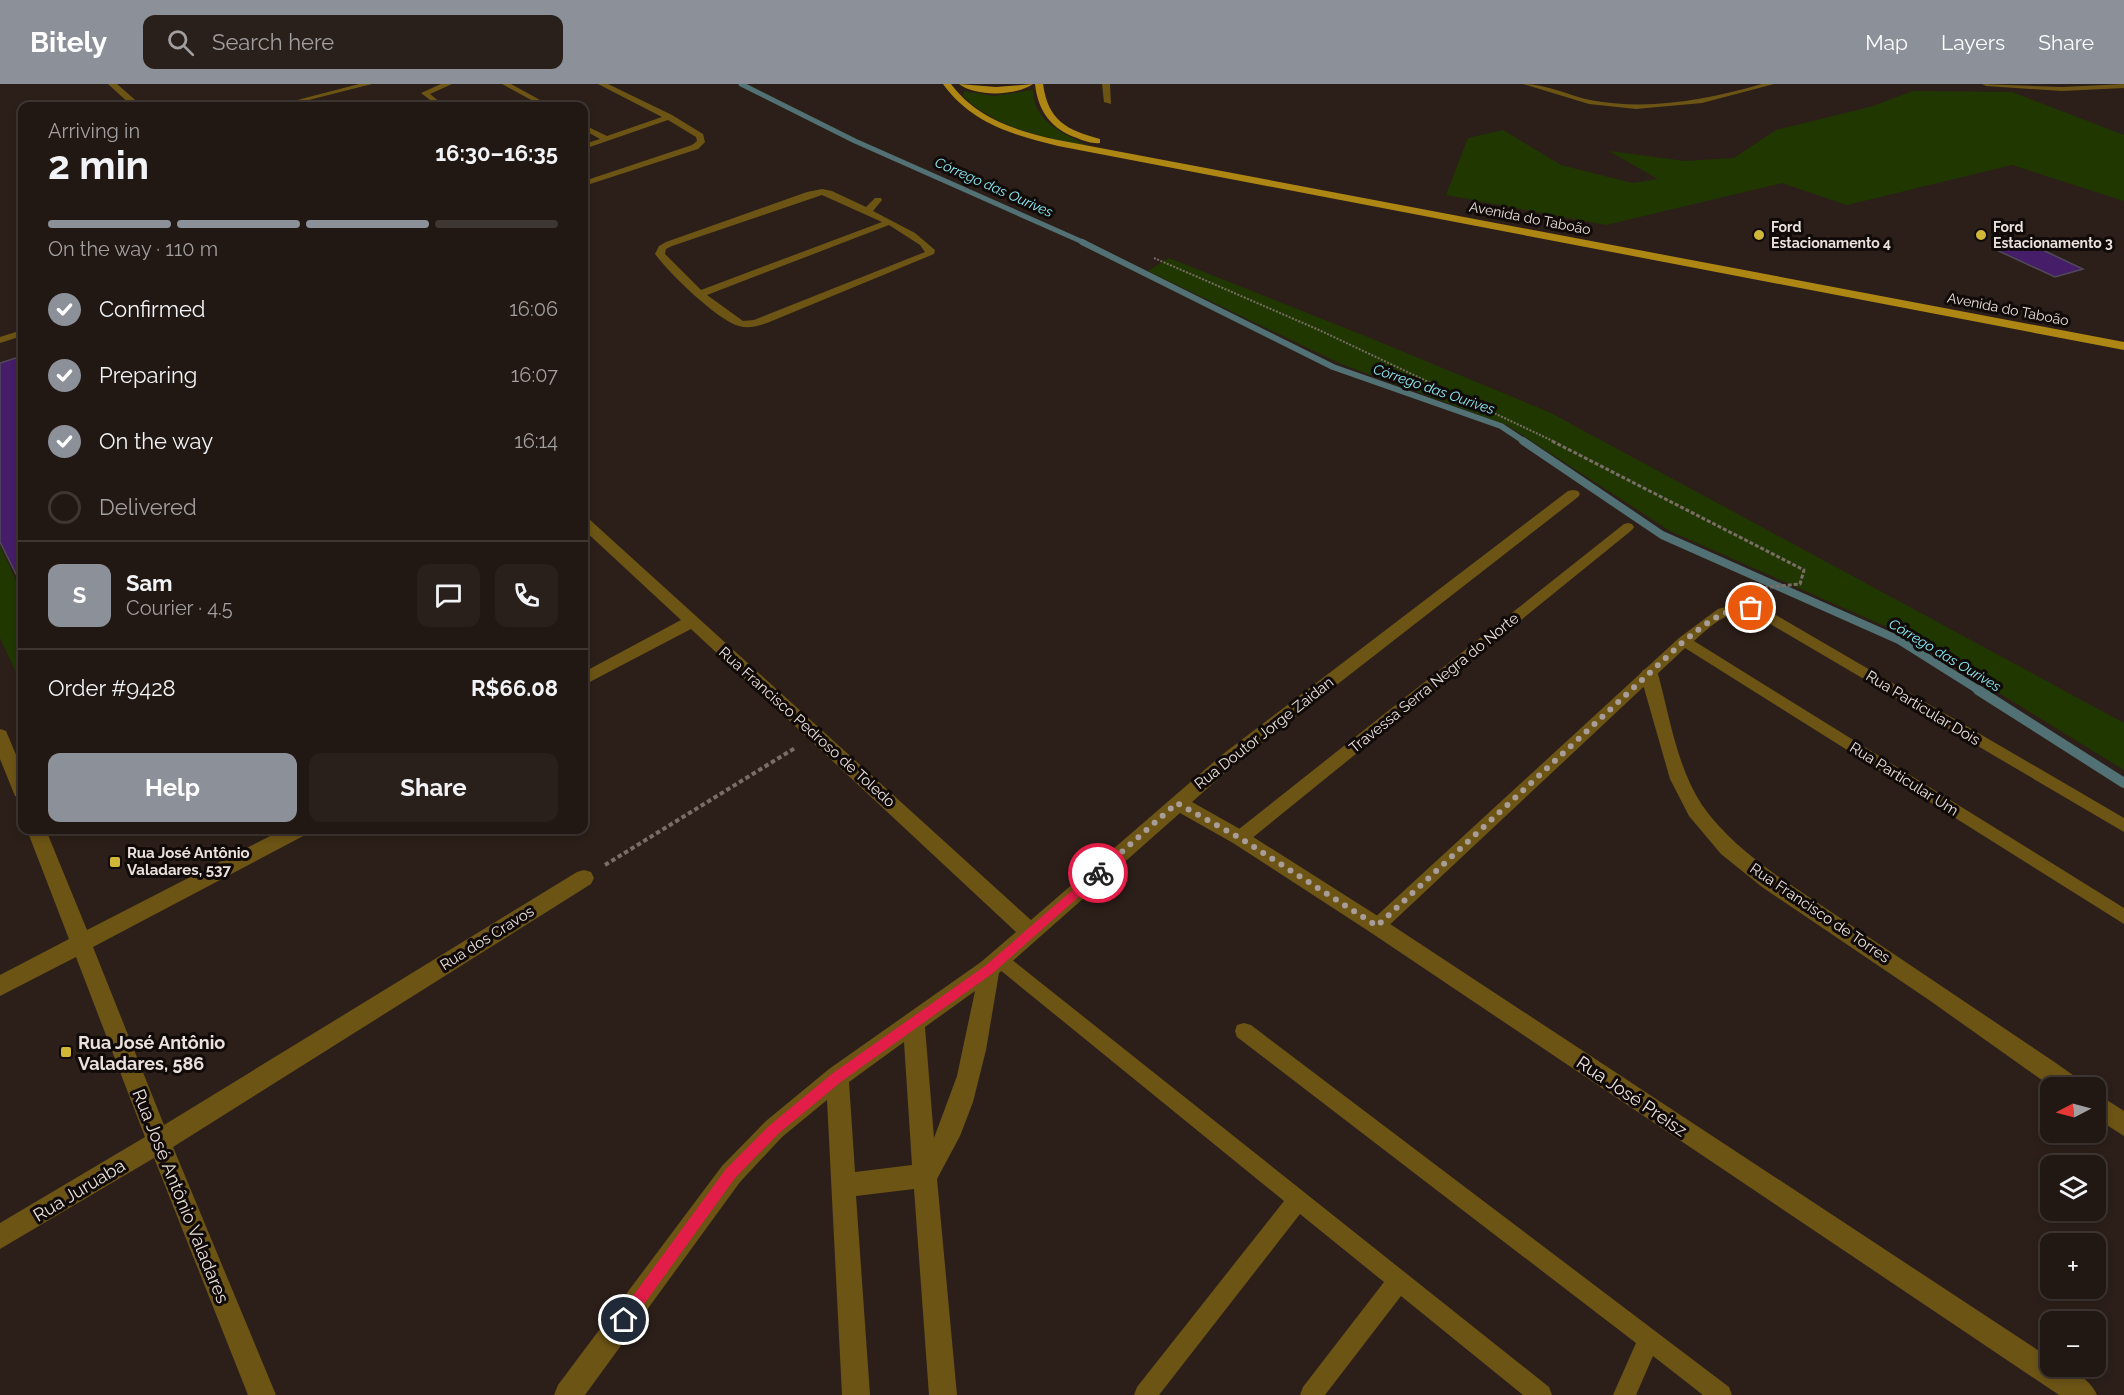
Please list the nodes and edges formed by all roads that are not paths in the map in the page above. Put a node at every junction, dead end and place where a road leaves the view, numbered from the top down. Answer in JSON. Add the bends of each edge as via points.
{"nodes":[{"id":1,"x":112,"y":84,"type":"edge"},
{"id":2,"x":368,"y":84,"type":"edge"},
{"id":3,"x":448,"y":84,"type":"edge"},
{"id":4,"x":506,"y":84,"type":"edge"},
{"id":5,"x":603,"y":84,"type":"edge"},
{"id":6,"x":1029,"y":84,"type":"edge"},
{"id":7,"x":1039,"y":84,"type":"edge"},
{"id":8,"x":1106,"y":84,"type":"edge"},
{"id":9,"x":1527,"y":84,"type":"edge"},
{"id":10,"x":1770,"y":84,"type":"edge"},
{"id":11,"x":1986,"y":84,"type":"edge"},
{"id":12,"x":1538,"y":85,"type":"edge"},
{"id":13,"x":967,"y":86,"type":"edge"},
{"id":14,"x":2124,"y":86,"type":"edge"},
{"id":15,"x":950,"y":88,"type":"edge"},
{"id":16,"x":132,"y":102,"type":"edge"},
{"id":17,"x":294,"y":102,"type":"edge"},
{"id":18,"x":437,"y":102,"type":"edge"},
{"id":19,"x":540,"y":102,"type":"edge"},
{"id":20,"x":1108,"y":102,"type":"dead end"},
{"id":21,"x":669,"y":117,"type":"junction"},
{"id":22,"x":588,"y":129,"type":"edge"},
{"id":23,"x":606,"y":139,"type":"junction"},
{"id":24,"x":588,"y":146,"type":"edge"},
{"id":25,"x":588,"y":183,"type":"edge"},
{"id":26,"x":878,"y":200,"type":"dead end"},
{"id":27,"x":867,"y":212,"type":"junction"},
{"id":28,"x":887,"y":222,"type":"junction"},
{"id":29,"x":701,"y":294,"type":"junction"},
{"id":30,"x":18,"y":334,"type":"edge"},
{"id":31,"x":2124,"y":336,"type":"edge"},
{"id":32,"x":0,"y":340,"type":"edge"},
{"id":33,"x":2124,"y":346,"type":"edge"},
{"id":34,"x":1574,"y":494,"type":"dead end"},
{"id":35,"x":588,"y":526,"type":"edge"},
{"id":36,"x":1628,"y":527,"type":"dead end"},
{"id":37,"x":692,"y":622,"type":"junction"},
{"id":38,"x":1684,"y":641,"type":"junction"},
{"id":39,"x":1649,"y":674,"type":"junction"},
{"id":40,"x":588,"y":677,"type":"edge"},
{"id":41,"x":0,"y":736,"type":"edge"},
{"id":42,"x":11,"y":757,"type":"edge"},
{"id":43,"x":18,"y":779,"type":"edge"},
{"id":44,"x":1177,"y":803,"type":"junction"},
{"id":45,"x":2124,"y":826,"type":"edge"},
{"id":46,"x":40,"y":834,"type":"edge"},
{"id":47,"x":290,"y":834,"type":"edge"},
{"id":48,"x":1240,"y":838,"type":"junction"},
{"id":49,"x":584,"y":878,"type":"road end"},
{"id":50,"x":2124,"y":917,"type":"edge"},
{"id":51,"x":1377,"y":926,"type":"junction"},
{"id":52,"x":1031,"y":933,"type":"junction"},
{"id":53,"x":82,"y":943,"type":"junction"},
{"id":54,"x":994,"y":965,"type":"junction"},
{"id":55,"x":0,"y":986,"type":"edge"},
{"id":56,"x":914,"y":1021,"type":"junction"},
{"id":57,"x":1244,"y":1031,"type":"dead end"},
{"id":58,"x":837,"y":1077,"type":"junction"},
{"id":59,"x":2057,"y":1077,"type":"edge"},
{"id":60,"x":2106,"y":1112,"type":"edge"},
{"id":61,"x":2124,"y":1125,"type":"edge"},
{"id":62,"x":159,"y":1142,"type":"junction"},
{"id":63,"x":926,"y":1175,"type":"junction"},
{"id":64,"x":844,"y":1185,"type":"junction"},
{"id":65,"x":1298,"y":1199,"type":"junction"},
{"id":66,"x":0,"y":1237,"type":"edge"},
{"id":67,"x":1399,"y":1280,"type":"junction"},
{"id":68,"x":1649,"y":1339,"type":"junction"},
{"id":69,"x":262,"y":1395,"type":"edge"},
{"id":70,"x":568,"y":1395,"type":"edge"},
{"id":71,"x":856,"y":1395,"type":"edge"},
{"id":72,"x":943,"y":1395,"type":"edge"},
{"id":73,"x":1145,"y":1395,"type":"edge"},
{"id":74,"x":1311,"y":1395,"type":"edge"},
{"id":75,"x":1541,"y":1395,"type":"edge"},
{"id":76,"x":1624,"y":1395,"type":"edge"},
{"id":77,"x":1721,"y":1395,"type":"edge"},
{"id":78,"x":2083,"y":1395,"type":"edge"}],
"edges":[{"from":1,"to":16,"type":"street"},
{"from":2,"to":17,"type":"lane"},
{"from":3,"to":18,"type":"lane","via":[[425,93]]},
{"from":4,"to":19,"type":"lane"},
{"from":5,"to":21,"type":"lane"},
{"from":6,"to":13,"type":"main road","via":[[1001,89]]},
{"from":7,"to":31,"type":"main road","name":"Avenida do Taboão","via":[[1039,97],[1051,120],[1069,131],[1107,143]]},
{"from":8,"to":20,"type":"lane"},
{"from":9,"to":12,"type":"lane"},
{"from":10,"to":12,"type":"lane","via":[[1678,107],[1591,102]]},
{"from":11,"to":14,"type":"lane","via":[[2062,89]]},
{"from":13,"to":15,"type":"main road"},
{"from":15,"to":33,"type":"main road","name":"Avenida do Taboão","via":[[969,109],[996,124],[1058,143]]},
{"from":21,"to":23,"type":"lane"},
{"from":21,"to":25,"type":"lane","via":[[700,136],[701,142]]},
{"from":22,"to":23,"type":"lane"},
{"from":23,"to":24,"type":"lane"},
{"from":26,"to":27,"type":"lane"},
{"from":27,"to":28,"type":"lane"},
{"from":27,"to":29,"type":"lane","via":[[829,193],[817,193],[662,248],[660,254],[665,262]]},
{"from":28,"to":29,"type":"lane"},
{"from":28,"to":29,"type":"lane","via":[[927,245],[929,254],[754,323],[740,323]]},
{"from":30,"to":32,"type":"lane"},
{"from":34,"to":44,"type":"street","name":"Rua Doutor Jorge Zaidan"},
{"from":35,"to":37,"type":"street","name":"Rua Francisco Pedroso de Toledo"},
{"from":36,"to":48,"type":"lane","name":"Travessa Serra Negra do Norte"},
{"from":37,"to":40,"type":"street"},
{"from":37,"to":52,"type":"street","name":"Rua Francisco Pedroso de Toledo"},
{"from":38,"to":39,"type":"lane"},
{"from":38,"to":45,"type":"lane","name":"Rua Particular Dois","via":[[1717,615],[1751,608]]},
{"from":38,"to":50,"type":"lane","name":"Rua Particular Um"},
{"from":39,"to":51,"type":"lane"},
{"from":39,"to":59,"type":"street","name":"Rua Francisco de Torres","via":[[1681,783],[1714,835],[1753,869]]},
{"from":41,"to":42,"type":"street"},
{"from":42,"to":43,"type":"street"},
{"from":44,"to":48,"type":"street","name":"Rua José Preisz"},
{"from":44,"to":52,"type":"street","name":"Rua Doutor Jorge Zaidan"},
{"from":46,"to":53,"type":"street","name":"Rua José Antônio Valadares"},
{"from":47,"to":53,"type":"street"},
{"from":48,"to":51,"type":"street","name":"Rua José Preisz"},
{"from":49,"to":62,"type":"street","name":"Rua dos Cravos"},
{"from":51,"to":78,"type":"street","name":"Rua José Preisz"},
{"from":52,"to":54,"type":"street","name":"Rua Doutor Jorge Zaidan"},
{"from":53,"to":55,"type":"street"},
{"from":53,"to":62,"type":"street","name":"Rua José Antônio Valadares"},
{"from":54,"to":56,"type":"street","name":"Rua Doutor Jorge Zaidan"},
{"from":54,"to":63,"type":"street","via":[[962,1100],[950,1137]]},
{"from":54,"to":65,"type":"lane"},
{"from":56,"to":58,"type":"street","name":"Rua Doutor Jorge Zaidan"},
{"from":56,"to":63,"type":"street"},
{"from":57,"to":68,"type":"lane"},
{"from":58,"to":64,"type":"street"},
{"from":58,"to":70,"type":"street","name":"Rua Doutor Jorge Zaidan","via":[[774,1129],[731,1174]]},
{"from":60,"to":61,"type":"street"},
{"from":62,"to":66,"type":"street","name":"Rua Juruaba"},
{"from":62,"to":69,"type":"street","name":"Rua José Antônio Valadares"},
{"from":63,"to":64,"type":"street"},
{"from":63,"to":72,"type":"street"},
{"from":64,"to":71,"type":"street"},
{"from":65,"to":67,"type":"lane"},
{"from":65,"to":73,"type":"lane"},
{"from":67,"to":74,"type":"lane"},
{"from":67,"to":75,"type":"lane"},
{"from":68,"to":76,"type":"lane"},
{"from":68,"to":77,"type":"lane"}]}
